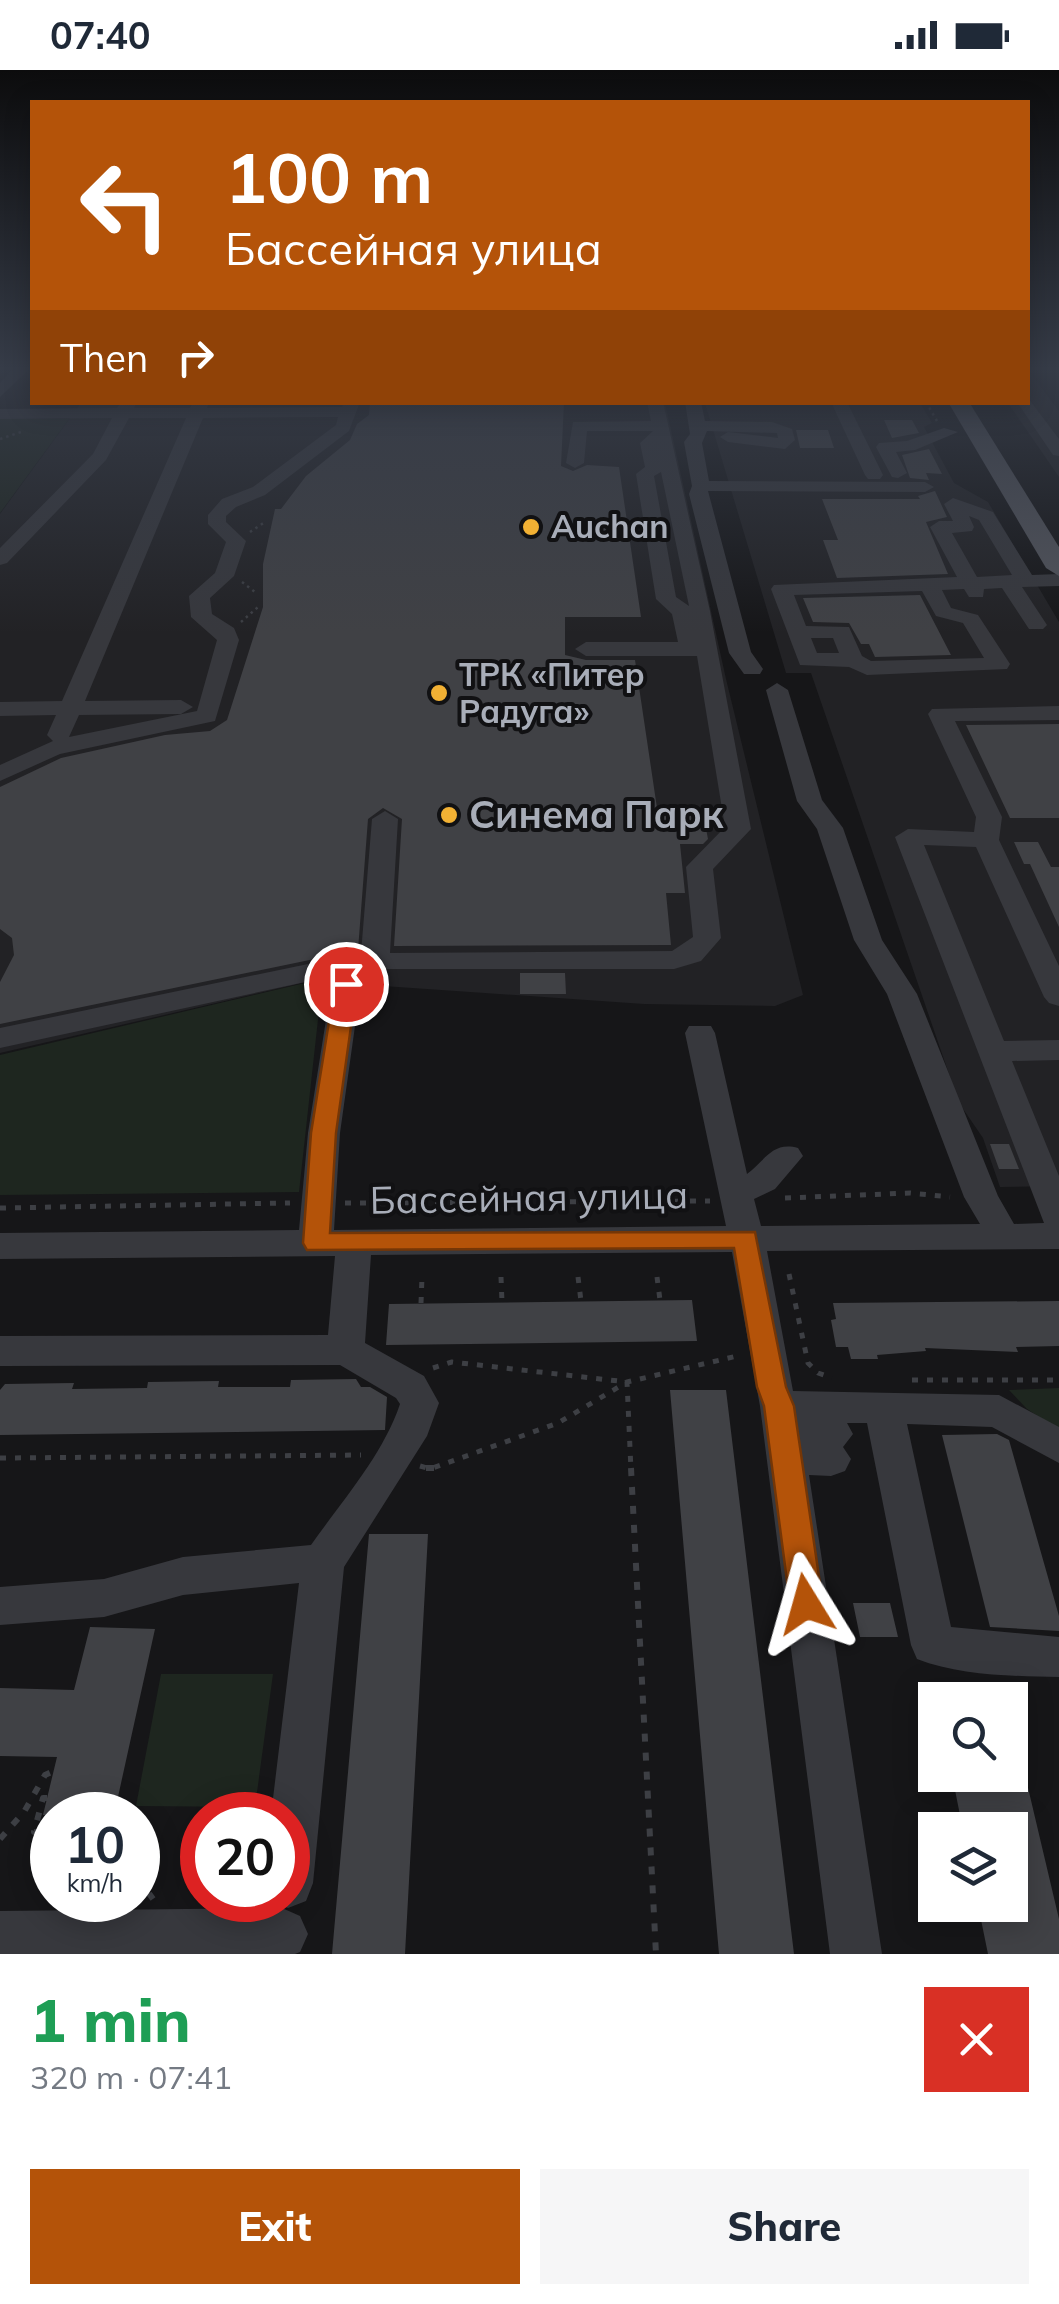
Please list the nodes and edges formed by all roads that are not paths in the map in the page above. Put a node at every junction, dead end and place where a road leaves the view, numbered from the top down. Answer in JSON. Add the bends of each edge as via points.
{"nodes":[{"id":1,"x":98,"y":458,"type":"edge"},
{"id":2,"x":178,"y":458,"type":"edge"},
{"id":3,"x":303,"y":458,"type":"edge"},
{"id":4,"x":575,"y":458,"type":"edge"},
{"id":5,"x":665,"y":458,"type":"edge"},
{"id":6,"x":696,"y":458,"type":"edge"},
{"id":7,"x":866,"y":458,"type":"edge"},
{"id":8,"x":890,"y":458,"type":"edge"},
{"id":9,"x":991,"y":458,"type":"edge"},
{"id":10,"x":1020,"y":458,"type":"edge"},
{"id":11,"x":575,"y":463,"type":"dead end"},
{"id":12,"x":1027,"y":469,"type":"dead end"},
{"id":13,"x":898,"y":473,"type":"dead end"},
{"id":14,"x":874,"y":475,"type":"dead end"},
{"id":15,"x":701,"y":486,"type":"junction"},
{"id":16,"x":925,"y":487,"type":"dead end"},
{"id":17,"x":0,"y":559,"type":"edge"},
{"id":18,"x":1059,"y":568,"type":"edge"},
{"id":19,"x":1059,"y":580,"type":"edge"},
{"id":20,"x":1016,"y":581,"type":"junction"},
{"id":21,"x":969,"y":582,"type":"junction"},
{"id":22,"x":929,"y":584,"type":"junction"},
{"id":23,"x":753,"y":589,"type":"junction"},
{"id":24,"x":1036,"y":625,"type":"dead end"},
{"id":25,"x":995,"y":626,"type":"dead end"},
{"id":26,"x":586,"y":649,"type":"dead end"},
{"id":27,"x":698,"y":649,"type":"junction"},
{"id":28,"x":752,"y":668,"type":"dead end"},
{"id":29,"x":778,"y":690,"type":"dead end"},
{"id":30,"x":209,"y":707,"type":"junction"},
{"id":31,"x":70,"y":708,"type":"junction"},
{"id":32,"x":0,"y":709,"type":"edge"},
{"id":33,"x":1059,"y":712,"type":"edge"},
{"id":34,"x":59,"y":735,"type":"dead end"},
{"id":35,"x":0,"y":774,"type":"edge"},
{"id":36,"x":385,"y":819,"type":"dead end"},
{"id":37,"x":986,"y":840,"type":"junction"},
{"id":38,"x":362,"y":961,"type":"junction"},
{"id":39,"x":1055,"y":979,"type":"edge"},
{"id":40,"x":700,"y":1033,"type":"dead end"},
{"id":41,"x":0,"y":1038,"type":"edge"},
{"id":42,"x":1059,"y":1050,"type":"edge"},
{"id":43,"x":994,"y":1051,"type":"junction"},
{"id":44,"x":786,"y":1156,"type":"dead end"},
{"id":45,"x":741,"y":1211,"type":"junction"},
{"id":46,"x":1059,"y":1219,"type":"edge"},
{"id":47,"x":1004,"y":1236,"type":"junction"},
{"id":48,"x":1059,"y":1236,"type":"edge"},
{"id":49,"x":354,"y":1242,"type":"junction"},
{"id":50,"x":316,"y":1243,"type":"junction"},
{"id":51,"x":0,"y":1246,"type":"edge"},
{"id":52,"x":346,"y":1350,"type":"junction"},
{"id":53,"x":0,"y":1351,"type":"edge"},
{"id":54,"x":892,"y":1394,"type":"junction"},
{"id":55,"x":782,"y":1433,"type":"junction"},
{"id":56,"x":832,"y":1446,"type":"dead end"},
{"id":57,"x":1059,"y":1447,"type":"edge"},
{"id":58,"x":323,"y":1562,"type":"junction"},
{"id":59,"x":0,"y":1606,"type":"edge"},
{"id":60,"x":1059,"y":1657,"type":"edge"},
{"id":61,"x":298,"y":1792,"type":"edge"},
{"id":62,"x":282,"y":1929,"type":"edge"},
{"id":63,"x":0,"y":1937,"type":"edge"},
{"id":64,"x":856,"y":1954,"type":"edge"}],
"edges":[{"from":1,"to":17,"type":"street"},
{"from":2,"to":31,"type":"street"},
{"from":3,"to":30,"type":"street","via":[[217,515],[217,524],[236,541],[224,576],[198,601],[202,617],[228,640]]},
{"from":4,"to":11,"type":"street"},
{"from":5,"to":27,"type":"street"},
{"from":6,"to":15,"type":"street"},
{"from":7,"to":14,"type":"street"},
{"from":8,"to":13,"type":"street"},
{"from":9,"to":18,"type":"main road"},
{"from":10,"to":12,"type":"main road"},
{"from":15,"to":16,"type":"street"},
{"from":15,"to":23,"type":"street","via":[[698,494]]},
{"from":19,"to":20,"type":"street"},
{"from":20,"to":21,"type":"street"},
{"from":20,"to":21,"type":"street","via":[[986,516],[953,504],[964,526],[939,526]]},
{"from":20,"to":24,"type":"street"},
{"from":21,"to":22,"type":"street"},
{"from":21,"to":25,"type":"street"},
{"from":22,"to":23,"type":"street"},
{"from":22,"to":23,"type":"street","via":[[943,612],[971,620],[999,664],[867,668],[853,660],[841,632],[798,632]]},
{"from":23,"to":28,"type":"street","via":[[740,652]]},
{"from":26,"to":27,"type":"street"},
{"from":27,"to":38,"type":"street","via":[[738,829],[699,867],[707,938],[702,948],[674,960]]},
{"from":29,"to":47,"type":"street","via":[[810,801],[830,828],[868,940],[902,994],[981,1197]]},
{"from":30,"to":31,"type":"street"},
{"from":30,"to":35,"type":"street","via":[[207,716],[194,721],[53,748]]},
{"from":31,"to":32,"type":"street"},
{"from":31,"to":34,"type":"street"},
{"from":33,"to":37,"type":"street","via":[[940,714],[989,817]]},
{"from":36,"to":38,"type":"street"},
{"from":37,"to":39,"type":"street"},
{"from":37,"to":43,"type":"street","via":[[908,837]]},
{"from":38,"to":41,"type":"street"},
{"from":38,"to":50,"type":"street","via":[[324,1133]]},
{"from":40,"to":45,"type":"street","via":[[711,1104]]},
{"from":42,"to":43,"type":"street"},
{"from":43,"to":46,"type":"street"},
{"from":44,"to":45,"type":"street"},
{"from":45,"to":47,"type":"street","name":"Бассейная улица"},
{"from":45,"to":49,"type":"street","name":"Бассейная улица"},
{"from":45,"to":55,"type":"street"},
{"from":47,"to":48,"type":"street","name":"Бассейная улица"},
{"from":49,"to":50,"type":"street","name":"Бассейная улица"},
{"from":49,"to":52,"type":"street"},
{"from":50,"to":51,"type":"street","name":"Бассейная улица"},
{"from":52,"to":53,"type":"street"},
{"from":52,"to":58,"type":"street","via":[[410,1387],[420,1403],[413,1425]]},
{"from":54,"to":55,"type":"street"},
{"from":54,"to":57,"type":"street","via":[[999,1411]]},
{"from":54,"to":60,"type":"street","via":[[933,1645]]},
{"from":55,"to":56,"type":"street"},
{"from":55,"to":64,"type":"street"},
{"from":58,"to":59,"type":"street","via":[[182,1576],[104,1598]]},
{"from":58,"to":61,"type":"street"},
{"from":62,"to":63,"type":"street"}]}
